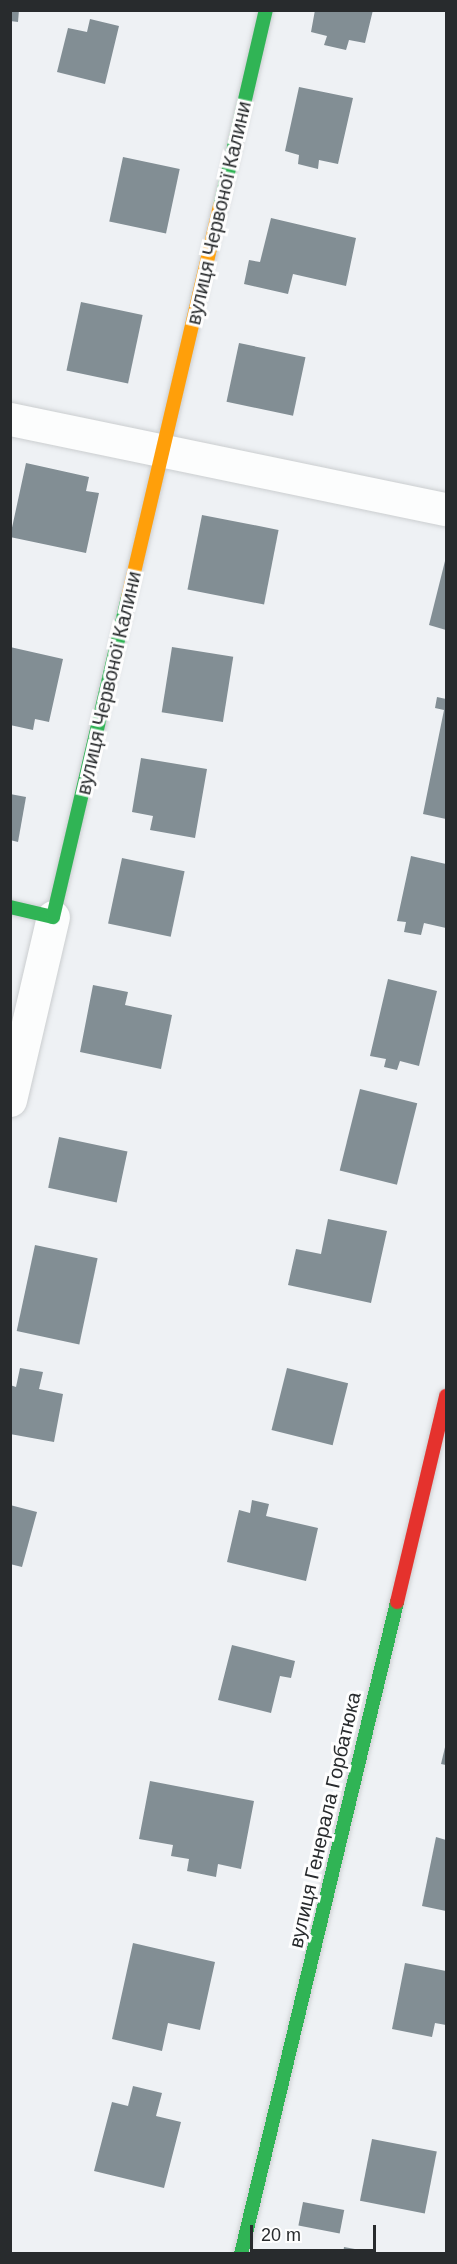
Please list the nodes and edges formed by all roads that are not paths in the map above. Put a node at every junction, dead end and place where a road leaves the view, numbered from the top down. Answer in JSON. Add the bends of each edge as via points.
{"nodes":[{"id":1,"x":266,"y":10,"type":"edge"},
{"id":2,"x":10,"y":419,"type":"edge"},
{"id":3,"x":164,"y":450,"type":"junction"},
{"id":4,"x":447,"y":508,"type":"edge"},
{"id":5,"x":10,"y":907,"type":"edge"},
{"id":6,"x":53,"y":917,"type":"junction"},
{"id":7,"x":10,"y":1100,"type":"edge"},
{"id":8,"x":447,"y":1396,"type":"edge"},
{"id":9,"x":241,"y":2253,"type":"edge"}],
"edges":[{"from":1,"to":3,"type":"street","name":"вулиця Червоної Калини"},
{"from":2,"to":3,"type":"street"},
{"from":3,"to":4,"type":"street"},
{"from":3,"to":6,"type":"street","name":"вулиця Червоної Калини"},
{"from":5,"to":6,"type":"street"},
{"from":6,"to":7,"type":"street","name":"вулиця Червоної Калини"},
{"from":8,"to":9,"type":"street","name":"вулиця Генерала Горбатюка"}]}
